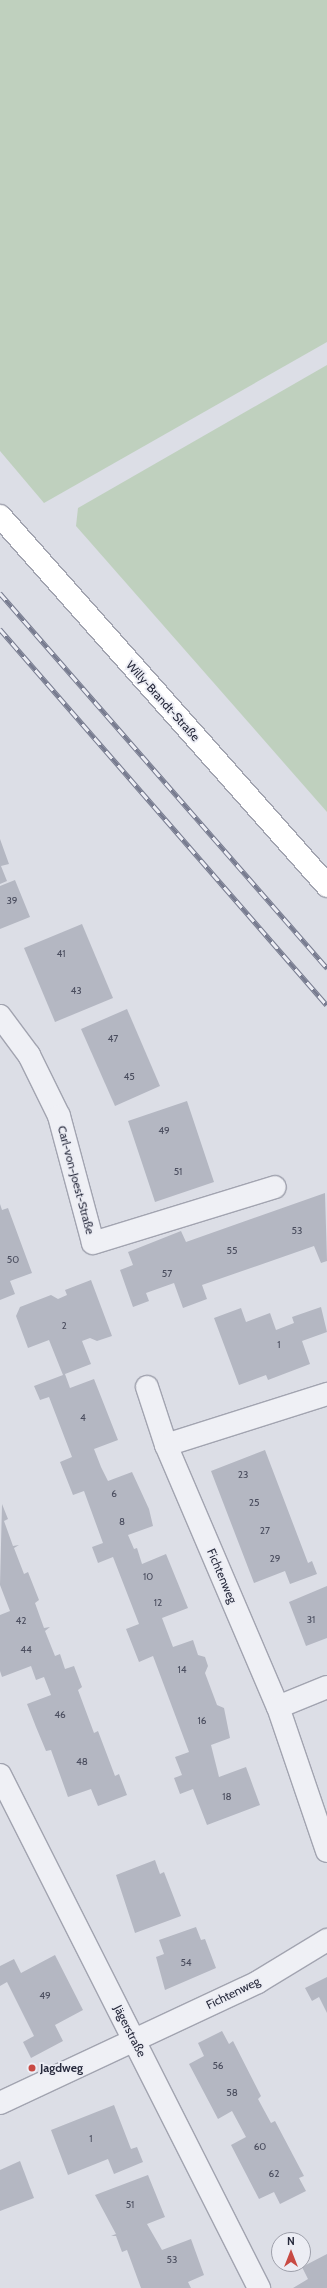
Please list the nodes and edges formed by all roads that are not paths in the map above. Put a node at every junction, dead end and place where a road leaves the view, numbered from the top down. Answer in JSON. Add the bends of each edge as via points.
{"nodes":[{"id":1,"x":0,"y":516,"type":"edge"},
{"id":2,"x":327,"y":886,"type":"edge"},
{"id":3,"x":0,"y":1016,"type":"edge"},
{"id":4,"x":275,"y":1187,"type":"dead end"},
{"id":5,"x":147,"y":1387,"type":"dead end"},
{"id":6,"x":327,"y":1394,"type":"edge"},
{"id":7,"x":166,"y":1445,"type":"junction"},
{"id":8,"x":327,"y":1687,"type":"edge"},
{"id":9,"x":278,"y":1706,"type":"junction"},
{"id":10,"x":0,"y":1775,"type":"edge"},
{"id":11,"x":327,"y":1851,"type":"edge"},
{"id":12,"x":327,"y":1940,"type":"edge"},
{"id":13,"x":135,"y":2040,"type":"junction"},
{"id":14,"x":0,"y":2103,"type":"edge"},
{"id":15,"x":259,"y":2288,"type":"edge"}],
"edges":[{"from":1,"to":2,"type":"main road","name":"Willy-Brandt-Straße"},
{"from":3,"to":4,"type":"street","name":"Carl-von-Joest-Straße","via":[[29,1055],[59,1116],[93,1243]]},
{"from":5,"to":7,"type":"street","name":"Fichtenweg"},
{"from":6,"to":7,"type":"street"},
{"from":7,"to":9,"type":"street","name":"Fichtenweg"},
{"from":8,"to":9,"type":"street"},
{"from":9,"to":11,"type":"street","name":"Fichtenweg"},
{"from":10,"to":13,"type":"street","name":"Jägerstraße"},
{"from":12,"to":13,"type":"street","name":"Fichtenweg","via":[[258,1982]]},
{"from":13,"to":14,"type":"street"},
{"from":13,"to":15,"type":"street","name":"Jägerstraße"}]}
